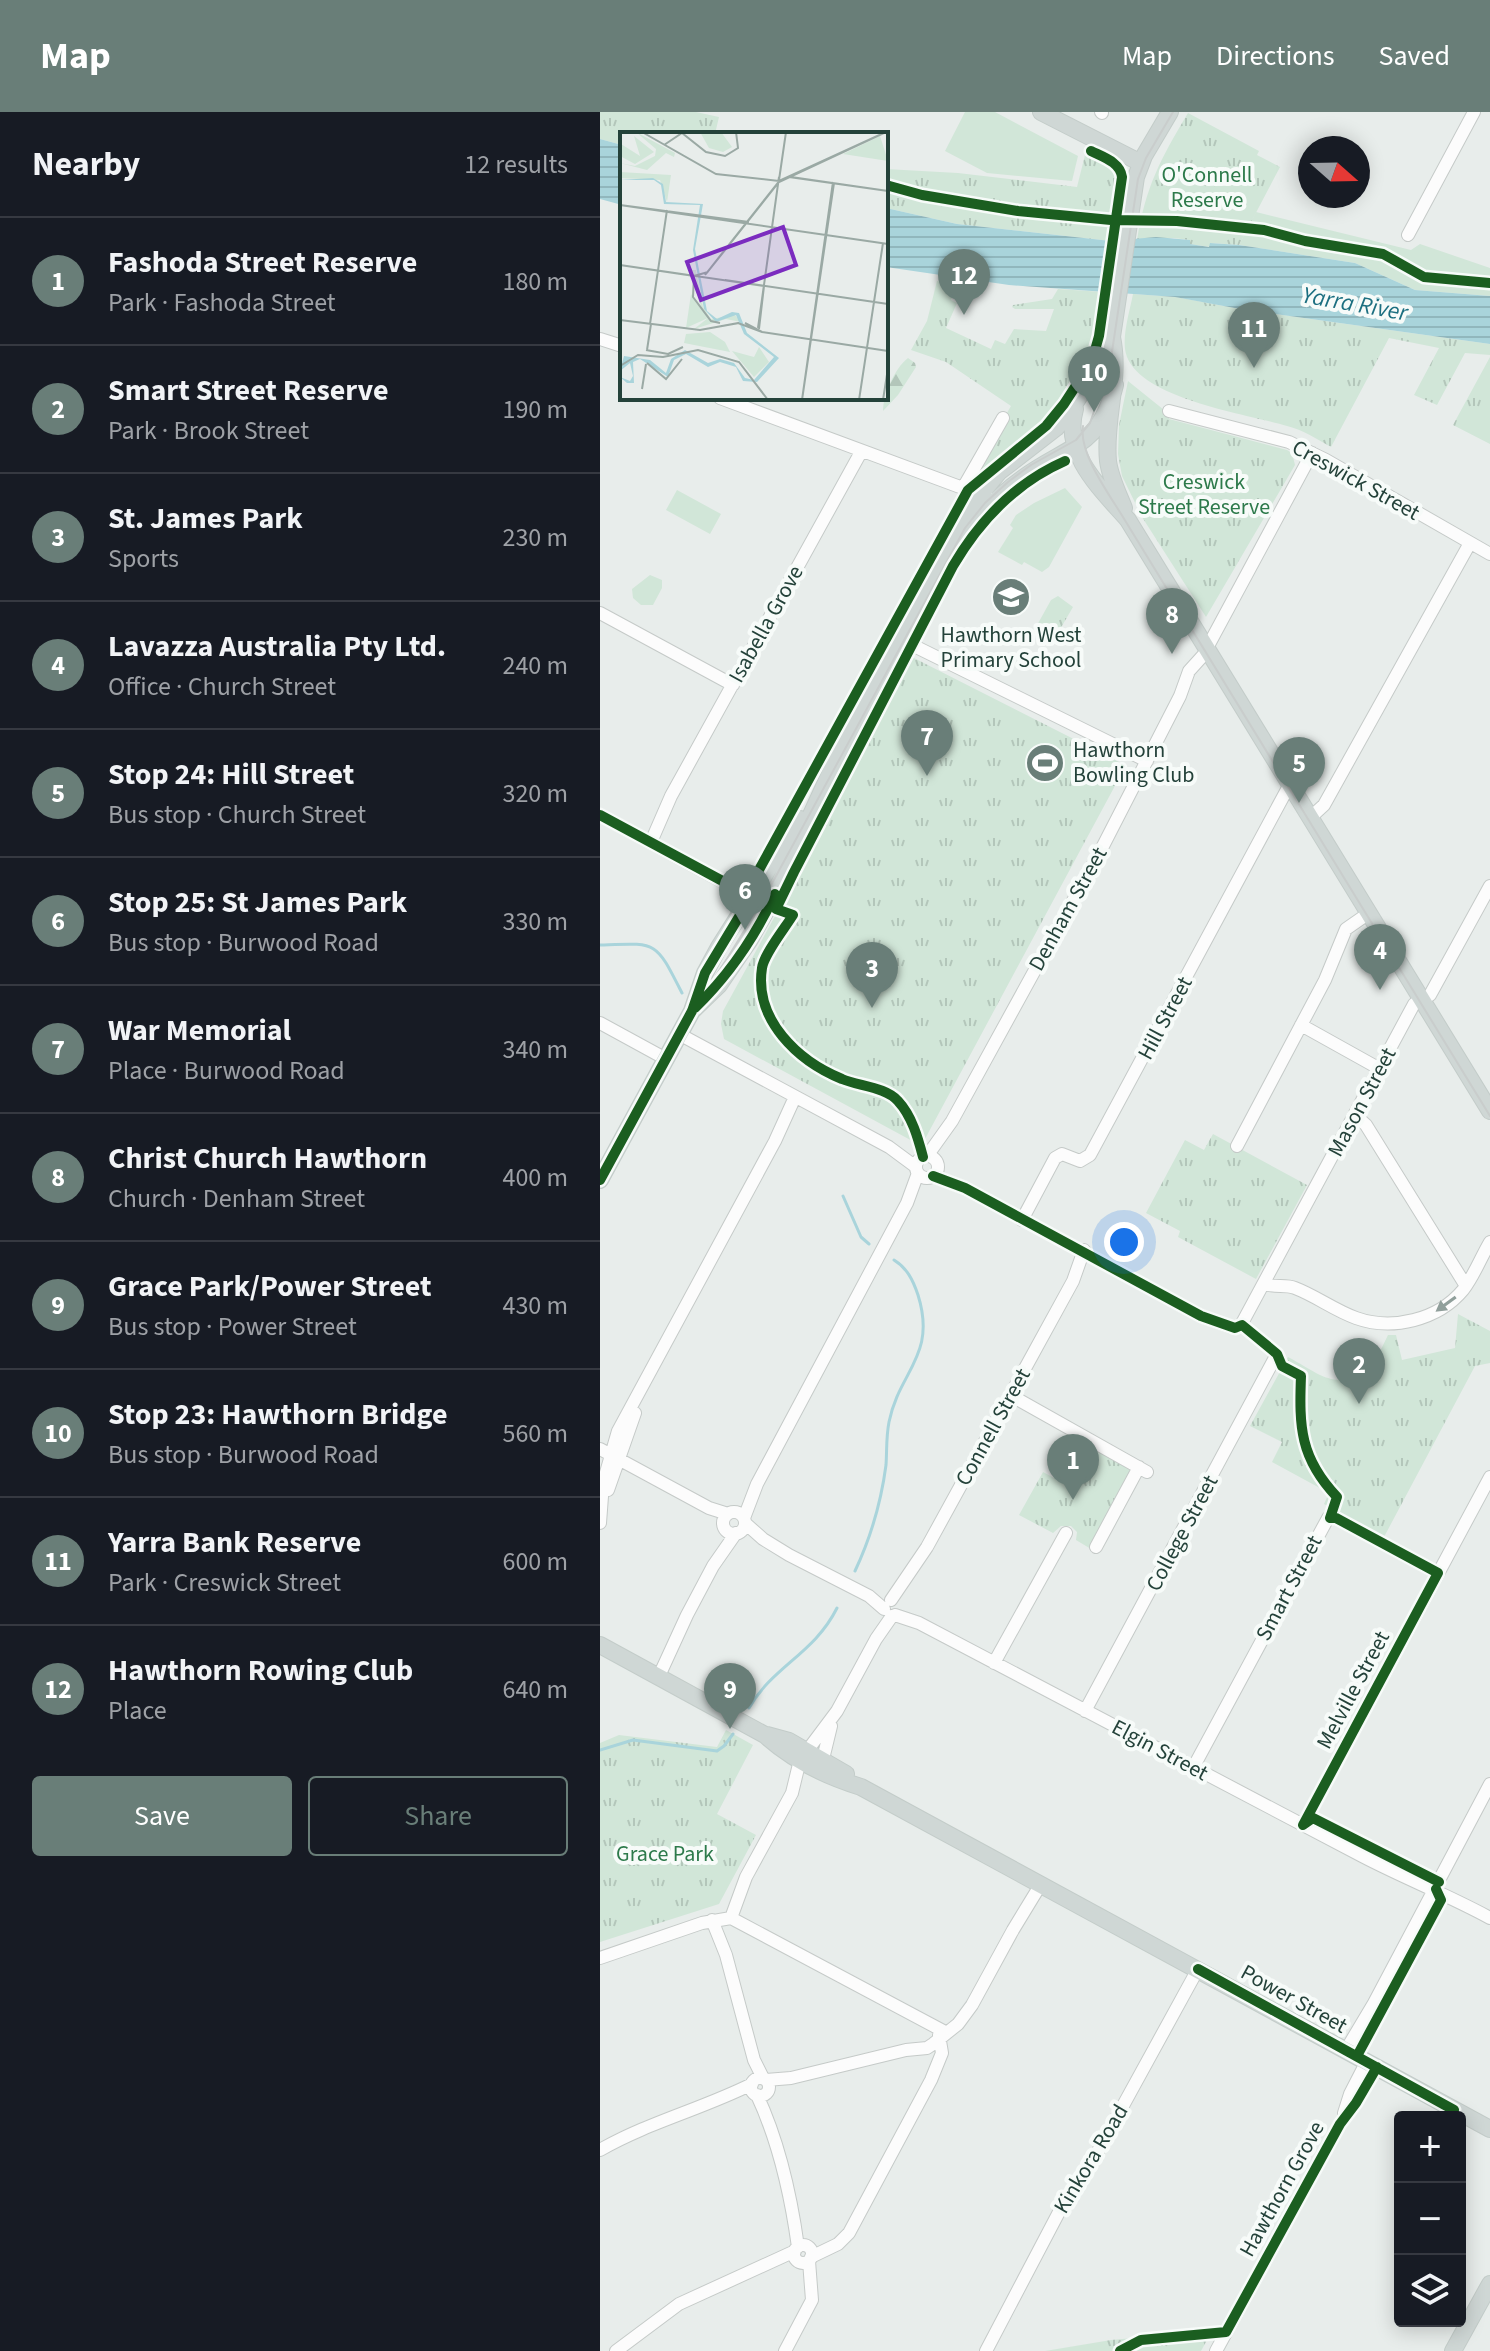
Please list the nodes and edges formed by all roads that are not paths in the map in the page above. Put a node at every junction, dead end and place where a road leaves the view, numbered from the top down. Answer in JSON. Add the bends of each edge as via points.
{"nodes":[{"id":1,"x":1041,"y":112,"type":"edge"},
{"id":2,"x":1170,"y":112,"type":"edge"},
{"id":3,"x":1474,"y":112,"type":"edge"},
{"id":4,"x":1141,"y":163,"type":"junction"},
{"id":5,"x":1408,"y":235,"type":"dead end"},
{"id":6,"x":1112,"y":337,"type":"junction"},
{"id":7,"x":600,"y":339,"type":"edge"},
{"id":8,"x":620,"y":345,"type":"edge"},
{"id":9,"x":1115,"y":385,"type":"junction"},
{"id":10,"x":1082,"y":393,"type":"junction"},
{"id":11,"x":725,"y":400,"type":"edge"},
{"id":12,"x":1169,"y":411,"type":"dead end"},
{"id":13,"x":1003,"y":418,"type":"dead end"},
{"id":14,"x":1075,"y":448,"type":"junction"},
{"id":15,"x":861,"y":452,"type":"junction"},
{"id":16,"x":1312,"y":453,"type":"junction"},
{"id":17,"x":979,"y":494,"type":"junction"},
{"id":18,"x":1128,"y":520,"type":"junction"},
{"id":19,"x":1470,"y":543,"type":"junction"},
{"id":20,"x":1490,"y":554,"type":"edge"},
{"id":21,"x":600,"y":613,"type":"edge"},
{"id":22,"x":900,"y":639,"type":"junction"},
{"id":23,"x":1209,"y":652,"type":"junction"},
{"id":24,"x":733,"y":685,"type":"junction"},
{"id":25,"x":1147,"y":761,"type":"junction"},
{"id":26,"x":833,"y":767,"type":"junction"},
{"id":27,"x":1290,"y":784,"type":"junction"},
{"id":28,"x":600,"y":815,"type":"edge"},
{"id":29,"x":1311,"y":817,"type":"junction"},
{"id":30,"x":647,"y":840,"type":"junction"},
{"id":31,"x":1490,"y":886,"type":"edge"},
{"id":32,"x":751,"y":896,"type":"junction"},
{"id":33,"x":770,"y":904,"type":"junction"},
{"id":34,"x":1369,"y":913,"type":"junction"},
{"id":35,"x":1422,"y":1000,"type":"junction"},
{"id":36,"x":692,"y":1011,"type":"junction"},
{"id":37,"x":600,"y":1023,"type":"edge"},
{"id":38,"x":1301,"y":1025,"type":"junction"},
{"id":39,"x":679,"y":1034,"type":"junction"},
{"id":40,"x":666,"y":1059,"type":"junction"},
{"id":41,"x":1380,"y":1069,"type":"junction"},
{"id":42,"x":799,"y":1099,"type":"junction"},
{"id":43,"x":1490,"y":1111,"type":"edge"},
{"id":44,"x":1355,"y":1115,"type":"junction"},
{"id":45,"x":1237,"y":1146,"type":"dead end"},
{"id":46,"x":927,"y":1167,"type":"junction"},
{"id":47,"x":600,"y":1180,"type":"edge"},
{"id":48,"x":1022,"y":1220,"type":"junction"},
{"id":49,"x":1490,"y":1242,"type":"edge"},
{"id":50,"x":1088,"y":1253,"type":"junction"},
{"id":51,"x":1265,"y":1284,"type":"junction"},
{"id":52,"x":1466,"y":1286,"type":"junction"},
{"id":53,"x":1277,"y":1354,"type":"dead end"},
{"id":54,"x":1010,"y":1395,"type":"junction"},
{"id":55,"x":610,"y":1454,"type":"edge"},
{"id":56,"x":1490,"y":1477,"type":"edge"},
{"id":57,"x":600,"y":1523,"type":"edge"},
{"id":58,"x":735,"y":1523,"type":"junction"},
{"id":59,"x":1066,"y":1533,"type":"dead end"},
{"id":60,"x":1096,"y":1547,"type":"dead end"},
{"id":61,"x":1438,"y":1573,"type":"junction"},
{"id":62,"x":892,"y":1608,"type":"junction"},
{"id":63,"x":600,"y":1645,"type":"edge"},
{"id":64,"x":994,"y":1663,"type":"junction"},
{"id":65,"x":656,"y":1675,"type":"junction"},
{"id":66,"x":837,"y":1711,"type":"junction"},
{"id":67,"x":1085,"y":1711,"type":"junction"},
{"id":68,"x":804,"y":1755,"type":"junction"},
{"id":69,"x":820,"y":1764,"type":"junction"},
{"id":70,"x":1193,"y":1768,"type":"junction"},
{"id":71,"x":1490,"y":1784,"type":"edge"},
{"id":72,"x":792,"y":1793,"type":"junction"},
{"id":73,"x":1303,"y":1825,"type":"junction"},
{"id":74,"x":1038,"y":1882,"type":"junction"},
{"id":75,"x":1434,"y":1892,"type":"junction"},
{"id":76,"x":1490,"y":1918,"type":"edge"},
{"id":77,"x":721,"y":1919,"type":"junction"},
{"id":78,"x":600,"y":1958,"type":"edge"},
{"id":79,"x":1198,"y":1969,"type":"junction"},
{"id":80,"x":943,"y":2038,"type":"junction"},
{"id":81,"x":1361,"y":2058,"type":"junction"},
{"id":82,"x":760,"y":2087,"type":"junction"},
{"id":83,"x":1490,"y":2129,"type":"edge"},
{"id":84,"x":600,"y":2150,"type":"edge"},
{"id":85,"x":803,"y":2254,"type":"junction"},
{"id":86,"x":1490,"y":2284,"type":"edge"},
{"id":87,"x":616,"y":2351,"type":"edge"},
{"id":88,"x":785,"y":2351,"type":"edge"},
{"id":89,"x":986,"y":2351,"type":"edge"},
{"id":90,"x":1216,"y":2351,"type":"edge"},
{"id":91,"x":1453,"y":2351,"type":"edge"}],
"edges":[{"from":1,"to":4,"type":"main road"},
{"from":2,"to":4,"type":"main road"},
{"from":3,"to":5,"type":"street"},
{"from":4,"to":6,"type":"main road"},
{"from":6,"to":9,"type":"main road"},
{"from":6,"to":10,"type":"main road"},
{"from":7,"to":8,"type":"street"},
{"from":9,"to":14,"type":"main road","via":[[1104,418]]},
{"from":9,"to":18,"type":"main road","via":[[1108,461]]},
{"from":10,"to":14,"type":"main road","via":[[1072,418]]},
{"from":10,"to":17,"type":"main road","via":[[1053,431]]},
{"from":11,"to":15,"type":"street"},
{"from":12,"to":16,"type":"street","name":"Creswick Street","via":[[1289,442]]},
{"from":13,"to":17,"type":"street"},
{"from":14,"to":17,"type":"main road"},
{"from":14,"to":18,"type":"main road"},
{"from":15,"to":17,"type":"street"},
{"from":15,"to":24,"type":"street","name":"Isabella Grove"},
{"from":16,"to":19,"type":"street","name":"Creswick Street"},
{"from":16,"to":23,"type":"street","name":"Denham Street"},
{"from":17,"to":22,"type":"main road"},
{"from":18,"to":23,"type":"main road"},
{"from":19,"to":20,"type":"street","name":"Creswick Street"},
{"from":19,"to":29,"type":"street","via":[[1324,805]]},
{"from":21,"to":24,"type":"street"},
{"from":22,"to":25,"type":"street"},
{"from":22,"to":26,"type":"main road"},
{"from":23,"to":25,"type":"street","name":"Denham Street"},
{"from":23,"to":27,"type":"main road"},
{"from":24,"to":30,"type":"street","name":"Isabella Grove"},
{"from":25,"to":46,"type":"street","name":"Denham Street"},
{"from":26,"to":32,"type":"main road"},
{"from":26,"to":33,"type":"main road"},
{"from":27,"to":29,"type":"main road"},
{"from":27,"to":48,"type":"street","name":"Hill Street","via":[[1090,1155],[1080,1161],[1062,1154],[1055,1158]]},
{"from":28,"to":30,"type":"street"},
{"from":29,"to":34,"type":"main road"},
{"from":30,"to":32,"type":"street"},
{"from":31,"to":35,"type":"street","name":"Mason Street","via":[[1430,995]]},
{"from":32,"to":33,"type":"street"},
{"from":32,"to":36,"type":"main road","via":[[705,973]]},
{"from":33,"to":36,"type":"main road","via":[[719,985]]},
{"from":34,"to":35,"type":"main road"},
{"from":34,"to":38,"type":"street","via":[[1346,929]]},
{"from":35,"to":41,"type":"street","name":"Mason Street","via":[[1414,1004]]},
{"from":35,"to":43,"type":"main road"},
{"from":36,"to":39,"type":"main road"},
{"from":37,"to":40,"type":"street"},
{"from":38,"to":41,"type":"street"},
{"from":38,"to":45,"type":"street"},
{"from":39,"to":40,"type":"main road"},
{"from":39,"to":42,"type":"street"},
{"from":40,"to":47,"type":"main road"},
{"from":41,"to":44,"type":"street","name":"Mason Street"},
{"from":42,"to":46,"type":"street"},
{"from":42,"to":55,"type":"street"},
{"from":44,"to":51,"type":"street","name":"Mason Street"},
{"from":44,"to":52,"type":"street"},
{"from":46,"to":48,"type":"street"},
{"from":46,"to":58,"type":"street","name":"Denham Street"},
{"from":48,"to":50,"type":"street"},
{"from":49,"to":52,"type":"street"},
{"from":50,"to":51,"type":"street","name":"Mason Street","via":[[1207,1319],[1235,1328],[1242,1325]]},
{"from":50,"to":54,"type":"street","name":"Connell Street"},
{"from":52,"to":51,"type":"street","one_way":true,"via":[[1432,1314],[1387,1324],[1356,1318],[1292,1287]]},
{"from":53,"to":67,"type":"street","name":"College Street"},
{"from":54,"to":60,"type":"street","via":[[1143,1470]]},
{"from":54,"to":62,"type":"street","name":"Connell Street"},
{"from":55,"to":57,"type":"street"},
{"from":55,"to":58,"type":"street","name":"Elgin Street"},
{"from":56,"to":61,"type":"street","name":"Melville Street"},
{"from":58,"to":62,"type":"street","name":"Elgin Street"},
{"from":58,"to":65,"type":"street","name":"Denham Street"},
{"from":59,"to":64,"type":"street"},
{"from":61,"to":70,"type":"street","name":"Smart Street","via":[[1328,1518]]},
{"from":61,"to":73,"type":"street","name":"Melville Street"},
{"from":62,"to":64,"type":"street","name":"Elgin Street"},
{"from":62,"to":66,"type":"street","name":"Connell Street"},
{"from":63,"to":65,"type":"main road","name":"Power Street"},
{"from":64,"to":67,"type":"street","name":"Elgin Street"},
{"from":65,"to":68,"type":"main road","name":"Power Street","via":[[765,1735],[789,1741]]},
{"from":66,"to":68,"type":"street","name":"Connell Street"},
{"from":66,"to":69,"type":"street","name":"Connell Street"},
{"from":67,"to":70,"type":"street","name":"Elgin Street"},
{"from":68,"to":69,"type":"main road","name":"Power Street"},
{"from":68,"to":72,"type":"street"},
{"from":69,"to":72,"type":"street"},
{"from":69,"to":74,"type":"main road","name":"Power Street","via":[[842,1770],[861,1787]]},
{"from":70,"to":73,"type":"street","name":"Elgin Street"},
{"from":71,"to":75,"type":"street","name":"Hawthorn Grove"},
{"from":72,"to":77,"type":"street"},
{"from":73,"to":75,"type":"street","name":"Elgin Street"},
{"from":74,"to":79,"type":"main road","name":"Power Street"},
{"from":74,"to":80,"type":"street","via":[[972,2005]]},
{"from":75,"to":76,"type":"street","name":"Elgin Street"},
{"from":75,"to":81,"type":"street","name":"Hawthorn Grove","via":[[1374,2003]]},
{"from":77,"to":78,"type":"street"},
{"from":77,"to":80,"type":"street"},
{"from":77,"to":82,"type":"street"},
{"from":79,"to":81,"type":"main road","name":"Power Street"},
{"from":79,"to":89,"type":"street","name":"Kinkora Road"},
{"from":80,"to":82,"type":"street"},
{"from":80,"to":85,"type":"street","via":[[948,2058],[849,2233],[834,2246]]},
{"from":81,"to":83,"type":"main road","name":"Power Street"},
{"from":81,"to":90,"type":"street","name":"Hawthorn Grove","via":[[1356,2103]]},
{"from":82,"to":84,"type":"street","via":[[663,2119]]},
{"from":82,"to":85,"type":"street"},
{"from":85,"to":87,"type":"street","via":[[701,2292]]},
{"from":85,"to":88,"type":"street","via":[[812,2289],[810,2306]]},
{"from":86,"to":91,"type":"main road"}]}
